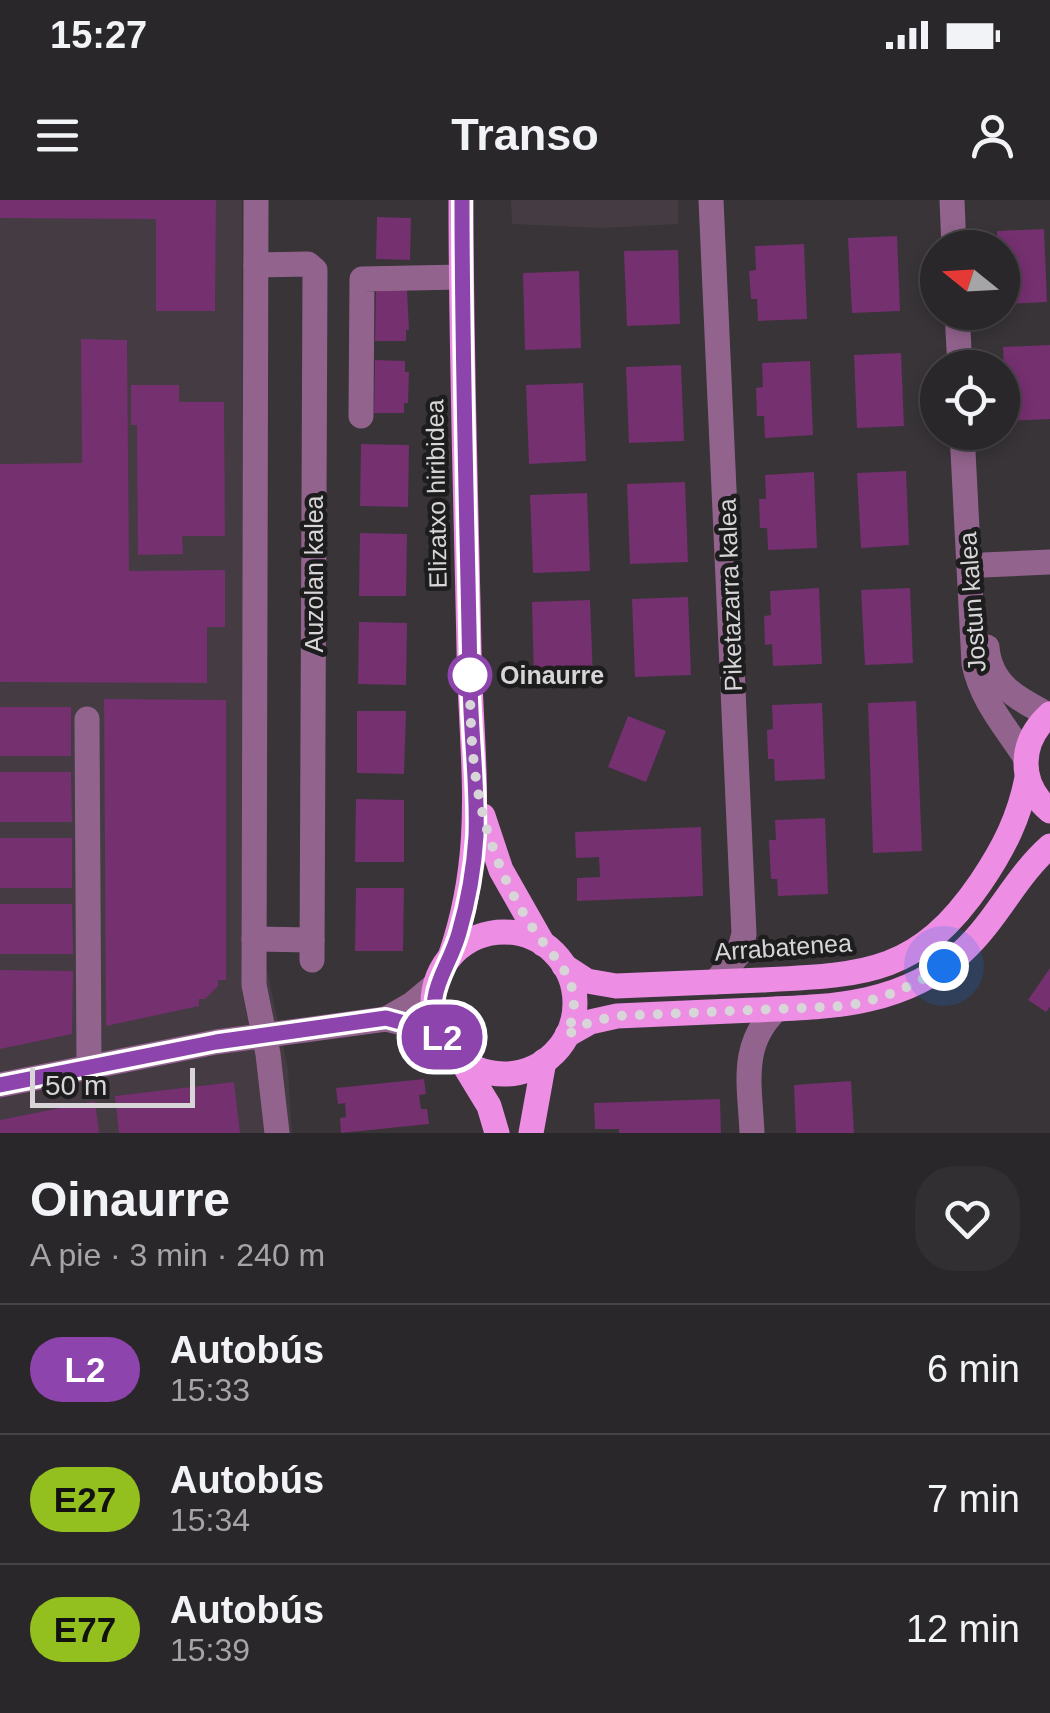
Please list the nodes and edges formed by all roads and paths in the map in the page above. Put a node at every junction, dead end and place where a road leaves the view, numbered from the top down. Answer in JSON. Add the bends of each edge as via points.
{"nodes":[{"id":1,"x":256,"y":200,"type":"edge"},
{"id":2,"x":462,"y":200,"type":"edge"},
{"id":3,"x":952,"y":200,"type":"edge"},
{"id":4,"x":968,"y":200,"type":"edge"},
{"id":5,"x":712,"y":203,"type":"edge"},
{"id":6,"x":953,"y":230,"type":"edge"},
{"id":7,"x":969,"y":230,"type":"edge"},
{"id":8,"x":256,"y":265,"type":"junction"},
{"id":9,"x":461,"y":277,"type":"junction"},
{"id":10,"x":361,"y":416,"type":"dead end"},
{"id":11,"x":963,"y":450,"type":"edge"},
{"id":12,"x":977,"y":450,"type":"edge"},
{"id":13,"x":1050,"y":562,"type":"edge"},
{"id":14,"x":983,"y":565,"type":"junction"},
{"id":15,"x":1049,"y":714,"type":"edge"},
{"id":16,"x":86,"y":719,"type":"dead end"},
{"id":17,"x":1026,"y":767,"type":"junction"},
{"id":18,"x":476,"y":786,"type":"junction"},
{"id":19,"x":1050,"y":811,"type":"edge"},
{"id":20,"x":1050,"y":846,"type":"edge"},
{"id":21,"x":254,"y":939,"type":"junction"},
{"id":22,"x":543,"y":944,"type":"junction"},
{"id":23,"x":450,"y":958,"type":"junction"},
{"id":24,"x":564,"y":966,"type":"junction"},
{"id":25,"x":715,"y":982,"type":"junction"},
{"id":26,"x":436,"y":984,"type":"junction"},
{"id":27,"x":777,"y":1009,"type":"junction"},
{"id":28,"x":716,"y":1012,"type":"junction"},
{"id":29,"x":386,"y":1018,"type":"junction"},
{"id":30,"x":265,"y":1033,"type":"junction"},
{"id":31,"x":567,"y":1035,"type":"junction"},
{"id":32,"x":443,"y":1040,"type":"junction"},
{"id":33,"x":462,"y":1060,"type":"junction"},
{"id":34,"x":544,"y":1062,"type":"junction"},
{"id":35,"x":89,"y":1068,"type":"junction"},
{"id":36,"x":749,"y":1068,"type":"junction"},
{"id":37,"x":0,"y":1086,"type":"edge"},
{"id":38,"x":277,"y":1133,"type":"edge"},
{"id":39,"x":497,"y":1133,"type":"edge"},
{"id":40,"x":530,"y":1133,"type":"edge"},
{"id":41,"x":752,"y":1133,"type":"edge"}],
"edges":[{"from":1,"to":8,"type":"street"},
{"from":2,"to":9,"type":"main road","name":"Elizatxo hiribidea"},
{"from":3,"to":6,"type":"street"},
{"from":4,"to":7,"type":"street"},
{"from":5,"to":25,"type":"street","name":"Piketazarra kalea","via":[[744,934],[738,955]]},
{"from":8,"to":21,"type":"street"},
{"from":8,"to":21,"type":"street","name":"Auzolan kalea","via":[[308,264],[315,270],[312,950]]},
{"from":9,"to":10,"type":"street","via":[[362,279]]},
{"from":9,"to":18,"type":"main road","name":"Elizatxo hiribidea"},
{"from":11,"to":17,"type":"street","name":"Jostun kalea","via":[[974,664],[988,703]]},
{"from":12,"to":14,"type":"street","name":"Jostun kalea"},
{"from":13,"to":14,"type":"street"},
{"from":14,"to":15,"type":"street","name":"Jostun kalea","via":[[990,670],[1015,697]]},
{"from":15,"to":17,"type":"main road","name":"Arrabatenea","via":[[1029,741]]},
{"from":16,"to":35,"type":"street"},
{"from":17,"to":19,"type":"main road","via":[[1032,791]]},
{"from":17,"to":25,"type":"main road","name":"Arrabatenea","via":[[1007,841],[963,909],[930,941],[864,972]]},
{"from":18,"to":22,"type":"main road","name":"Elizatxo hiribidea","via":[[502,870]]},
{"from":18,"to":23,"type":"main road","name":"Elizatxo hiribidea","via":[[472,874]]},
{"from":20,"to":27,"type":"main road","via":[[975,940],[927,978],[867,1002]]},
{"from":21,"to":30,"type":"street","via":[[254,985]]},
{"from":22,"to":23,"type":"main road","via":[[511,933],[488,934]]},
{"from":22,"to":24,"type":"main road"},
{"from":23,"to":26,"type":"main road"},
{"from":24,"to":25,"type":"main road","name":"Arrabatenea","via":[[602,985]]},
{"from":24,"to":31,"type":"main road","via":[[574,993]]},
{"from":26,"to":29,"type":"street"},
{"from":26,"to":32,"type":"main road","via":[[434,1013]]},
{"from":27,"to":28,"type":"main road"},
{"from":27,"to":36,"type":"street","via":[[753,1039]]},
{"from":28,"to":31,"type":"main road","via":[[617,1016]]},
{"from":28,"to":36,"type":"street","via":[[742,1039]]},
{"from":29,"to":30,"type":"street"},
{"from":29,"to":32,"type":"street"},
{"from":30,"to":35,"type":"street"},
{"from":30,"to":38,"type":"street"},
{"from":31,"to":34,"type":"main road"},
{"from":32,"to":33,"type":"main road"},
{"from":33,"to":34,"type":"main road","via":[[494,1074]]},
{"from":33,"to":39,"type":"main road"},
{"from":34,"to":40,"type":"main road"},
{"from":35,"to":37,"type":"street"},
{"from":36,"to":41,"type":"street"}]}
